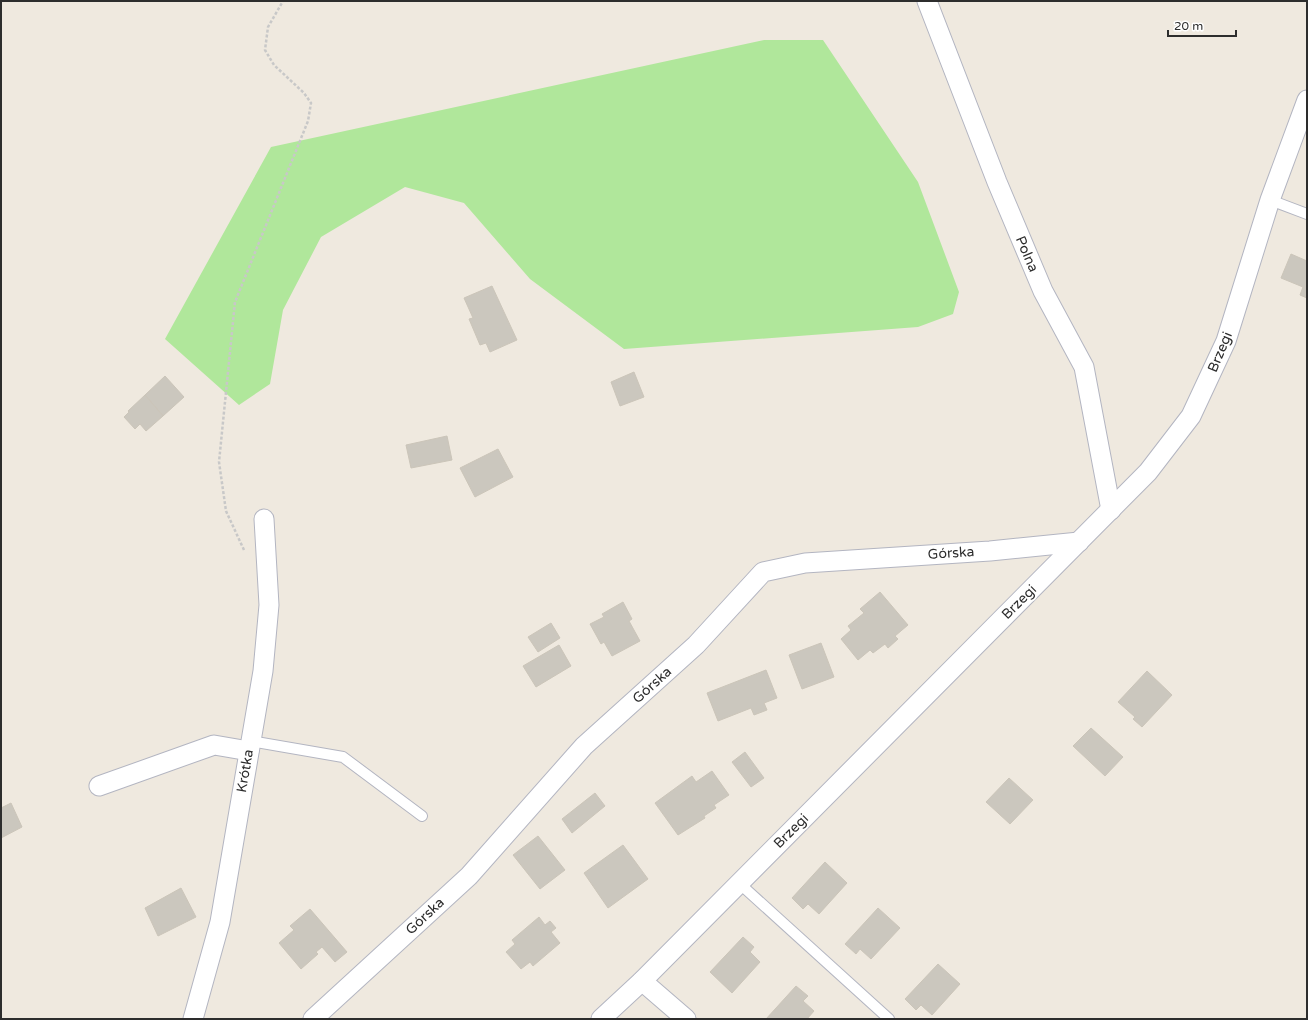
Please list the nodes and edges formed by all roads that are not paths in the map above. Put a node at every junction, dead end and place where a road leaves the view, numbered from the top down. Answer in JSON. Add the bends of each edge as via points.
{"nodes":[{"id":1,"x":927,"y":1,"type":"edge"},
{"id":2,"x":1307,"y":100,"type":"edge"},
{"id":3,"x":1270,"y":200,"type":"junction"},
{"id":4,"x":1307,"y":214,"type":"edge"},
{"id":5,"x":1111,"y":510,"type":"junction"},
{"id":6,"x":264,"y":519,"type":"dead end"},
{"id":7,"x":1079,"y":542,"type":"junction"},
{"id":8,"x":250,"y":746,"type":"junction"},
{"id":9,"x":99,"y":786,"type":"dead end"},
{"id":10,"x":422,"y":816,"type":"dead end"},
{"id":11,"x":739,"y":883,"type":"junction"},
{"id":12,"x":642,"y":981,"type":"junction"},
{"id":13,"x":193,"y":1019,"type":"edge"},
{"id":14,"x":313,"y":1019,"type":"edge"},
{"id":15,"x":601,"y":1019,"type":"edge"},
{"id":16,"x":686,"y":1019,"type":"edge"},
{"id":17,"x":889,"y":1019,"type":"edge"}],
"edges":[{"from":1,"to":5,"type":"street","name":"Polna","via":[[997,182],[1043,291],[1084,367]]},
{"from":2,"to":3,"type":"street","name":"Brzegi"},
{"from":3,"to":4,"type":"lane"},
{"from":3,"to":5,"type":"street","name":"Brzegi","via":[[1226,341],[1191,416],[1148,472]]},
{"from":5,"to":7,"type":"street","name":"Brzegi"},
{"from":6,"to":8,"type":"street","name":"Krótka","via":[[269,605],[263,671]]},
{"from":7,"to":11,"type":"street","name":"Brzegi"},
{"from":7,"to":14,"type":"street","name":"Górska","via":[[990,551],[805,563],[763,572],[696,646],[584,746],[468,876]]},
{"from":8,"to":9,"type":"street","via":[[214,745]]},
{"from":8,"to":10,"type":"lane","via":[[343,757]]},
{"from":8,"to":13,"type":"street","name":"Krótka","via":[[220,922]]},
{"from":11,"to":12,"type":"street","name":"Brzegi"},
{"from":11,"to":17,"type":"lane"},
{"from":12,"to":15,"type":"street","name":"Brzegi"},
{"from":12,"to":16,"type":"street"}]}
